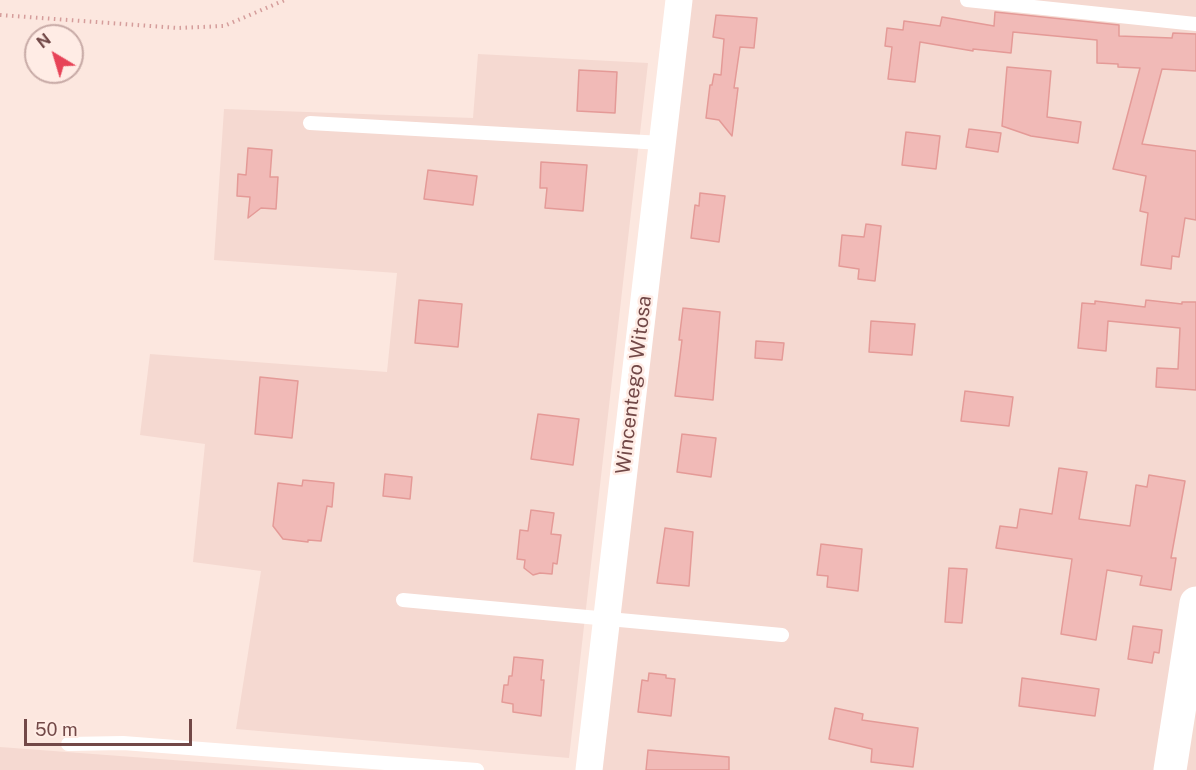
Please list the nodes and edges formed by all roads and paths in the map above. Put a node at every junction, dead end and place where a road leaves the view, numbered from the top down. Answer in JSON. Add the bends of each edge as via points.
{"nodes":[{"id":1,"x":285,"y":0,"type":"edge"},
{"id":2,"x":679,"y":0,"type":"edge"},
{"id":3,"x":967,"y":0,"type":"edge"},
{"id":4,"x":0,"y":15,"type":"edge"},
{"id":5,"x":1196,"y":24,"type":"edge"},
{"id":6,"x":310,"y":123,"type":"dead end"},
{"id":7,"x":662,"y":143,"type":"junction"},
{"id":8,"x":403,"y":600,"type":"dead end"},
{"id":9,"x":1196,"y":603,"type":"edge"},
{"id":10,"x":607,"y":617,"type":"junction"},
{"id":11,"x":782,"y":635,"type":"dead end"},
{"id":12,"x":68,"y":744,"type":"dead end"},
{"id":13,"x":477,"y":770,"type":"edge"},
{"id":14,"x":589,"y":770,"type":"edge"},
{"id":15,"x":1170,"y":770,"type":"edge"}],
"edges":[{"from":1,"to":4,"type":"path","via":[[224,26],[178,28]]},
{"from":2,"to":7,"type":"street","name":"Wincentego Witosa"},
{"from":3,"to":5,"type":"lane"},
{"from":6,"to":7,"type":"lane"},
{"from":7,"to":10,"type":"street","name":"Wincentego Witosa"},
{"from":8,"to":10,"type":"lane"},
{"from":9,"to":15,"type":"main road"},
{"from":10,"to":11,"type":"lane"},
{"from":10,"to":14,"type":"street","name":"Wincentego Witosa"},
{"from":12,"to":13,"type":"lane","via":[[123,743]]}]}
